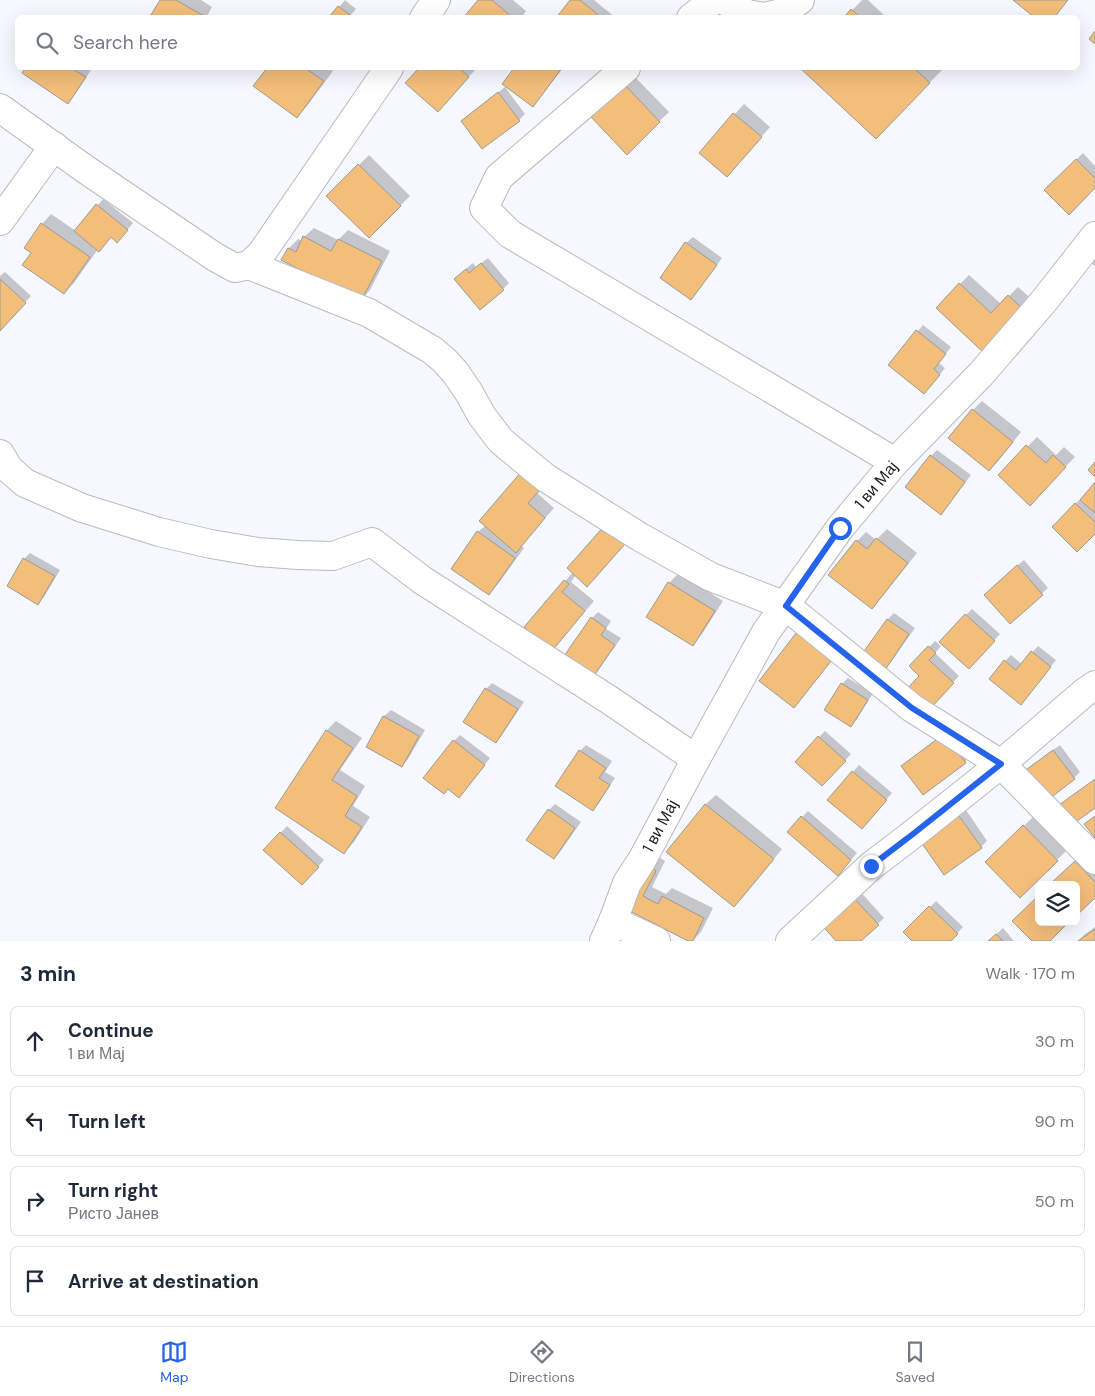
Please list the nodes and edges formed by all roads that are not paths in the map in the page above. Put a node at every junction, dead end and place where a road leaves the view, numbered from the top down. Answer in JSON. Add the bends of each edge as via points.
{"nodes":[{"id":1,"x":436,"y":0,"type":"edge"},
{"id":2,"x":714,"y":0,"type":"edge"},
{"id":3,"x":724,"y":0,"type":"edge"},
{"id":4,"x":800,"y":0,"type":"edge"},
{"id":5,"x":426,"y":15,"type":"edge"},
{"id":6,"x":695,"y":15,"type":"edge"},
{"id":7,"x":753,"y":15,"type":"edge"},
{"id":8,"x":773,"y":15,"type":"edge"},
{"id":9,"x":388,"y":70,"type":"edge"},
{"id":10,"x":624,"y":70,"type":"edge"},
{"id":11,"x":0,"y":108,"type":"edge"},
{"id":12,"x":54,"y":146,"type":"junction"},
{"id":13,"x":0,"y":221,"type":"edge"},
{"id":14,"x":1095,"y":236,"type":"edge"},
{"id":15,"x":249,"y":265,"type":"junction"},
{"id":16,"x":0,"y":454,"type":"edge"},
{"id":17,"x":895,"y":462,"type":"junction"},
{"id":18,"x":786,"y":606,"type":"junction"},
{"id":19,"x":1095,"y":685,"type":"edge"},
{"id":20,"x":696,"y":759,"type":"junction"},
{"id":21,"x":1001,"y":764,"type":"junction"},
{"id":22,"x":1095,"y":860,"type":"edge"},
{"id":23,"x":609,"y":931,"type":"edge"},
{"id":24,"x":656,"y":941,"type":"edge"},
{"id":25,"x":790,"y":941,"type":"edge"}],
"edges":[{"from":1,"to":5,"type":"street"},
{"from":2,"to":6,"type":"street"},
{"from":3,"to":7,"type":"street"},
{"from":4,"to":8,"type":"street","via":[[782,13]]},
{"from":9,"to":15,"type":"street","via":[[261,254]]},
{"from":10,"to":17,"type":"street","via":[[499,177],[484,208],[510,234]]},
{"from":11,"to":12,"type":"street"},
{"from":12,"to":13,"type":"street"},
{"from":12,"to":15,"type":"street","via":[[215,257],[235,268]]},
{"from":14,"to":17,"type":"street","name":"1 ви Мај","via":[[981,374]]},
{"from":15,"to":18,"type":"street","via":[[369,313],[432,350],[455,372],[501,441],[546,478],[711,577]]},
{"from":16,"to":20,"type":"street","via":[[9,469],[25,483],[82,508],[159,532],[258,552],[298,555],[333,556],[372,542],[422,580],[608,698]]},
{"from":17,"to":18,"type":"street","name":"1 ви Мај","via":[[840,528]]},
{"from":18,"to":20,"type":"street","name":"1 ви Мај","via":[[766,632]]},
{"from":18,"to":21,"type":"street","via":[[912,708]]},
{"from":19,"to":21,"type":"street"},
{"from":20,"to":23,"type":"street","name":"1 ви Мај","via":[[627,883]]},
{"from":21,"to":22,"type":"street"},
{"from":21,"to":25,"type":"street","via":[[871,866]]},
{"from":23,"to":24,"type":"street"}]}
